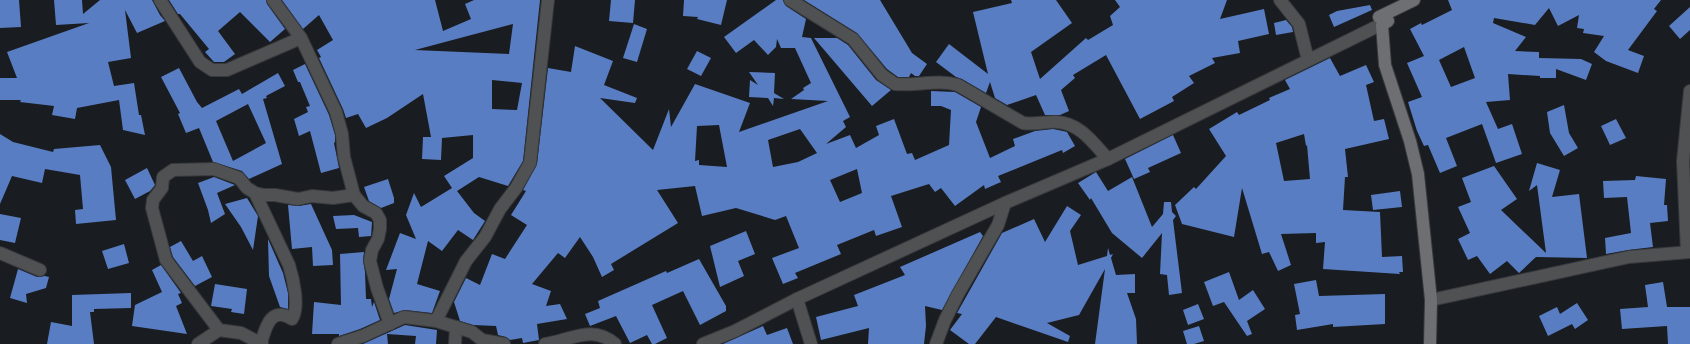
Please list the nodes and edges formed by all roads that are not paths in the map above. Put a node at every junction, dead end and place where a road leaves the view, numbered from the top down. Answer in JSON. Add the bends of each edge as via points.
{"nodes":[{"id":1,"x":160,"y":0,"type":"edge"},
{"id":2,"x":273,"y":0,"type":"edge"},
{"id":3,"x":548,"y":0,"type":"edge"},
{"id":4,"x":790,"y":0,"type":"edge"},
{"id":5,"x":1280,"y":0,"type":"edge"},
{"id":6,"x":1414,"y":0,"type":"edge"},
{"id":7,"x":1388,"y":21,"type":"junction"},
{"id":8,"x":301,"y":38,"type":"junction"},
{"id":9,"x":1308,"y":60,"type":"junction"},
{"id":10,"x":1690,"y":91,"type":"edge"},
{"id":11,"x":1108,"y":159,"type":"junction"},
{"id":12,"x":255,"y":193,"type":"junction"},
{"id":13,"x":354,"y":195,"type":"junction"},
{"id":14,"x":1005,"y":203,"type":"junction"},
{"id":15,"x":1688,"y":252,"type":"edge"},
{"id":16,"x":0,"y":253,"type":"edge"},
{"id":17,"x":40,"y":270,"type":"dead end"},
{"id":18,"x":797,"y":299,"type":"junction"},
{"id":19,"x":1431,"y":300,"type":"junction"},
{"id":20,"x":436,"y":321,"type":"junction"},
{"id":21,"x":390,"y":324,"type":"junction"},
{"id":22,"x":456,"y":327,"type":"junction"},
{"id":23,"x":218,"y":330,"type":"junction"},
{"id":24,"x":198,"y":344,"type":"edge"},
{"id":25,"x":262,"y":344,"type":"edge"},
{"id":26,"x":338,"y":344,"type":"edge"},
{"id":27,"x":455,"y":344,"type":"edge"},
{"id":28,"x":504,"y":344,"type":"edge"},
{"id":29,"x":545,"y":344,"type":"edge"},
{"id":30,"x":615,"y":344,"type":"edge"},
{"id":31,"x":703,"y":344,"type":"edge"},
{"id":32,"x":811,"y":344,"type":"edge"},
{"id":33,"x":936,"y":344,"type":"edge"},
{"id":34,"x":1430,"y":344,"type":"edge"}],
"edges":[{"from":1,"to":8,"type":"street","via":[[200,62],[212,70],[227,70]]},
{"from":2,"to":8,"type":"street"},
{"from":3,"to":20,"type":"street","via":[[530,164],[485,237],[466,261]]},
{"from":4,"to":11,"type":"street","via":[[853,39],[882,75],[895,84],[950,82],[1023,123],[1068,124],[1084,134]]},
{"from":5,"to":9,"type":"street","via":[[1299,24]]},
{"from":6,"to":7,"type":"street","via":[[1379,17]]},
{"from":7,"to":9,"type":"street"},
{"from":7,"to":19,"type":"street","via":[[1382,25],[1386,65],[1418,174]]},
{"from":8,"to":13,"type":"street","via":[[340,123],[344,157]]},
{"from":9,"to":11,"type":"street"},
{"from":10,"to":15,"type":"street","via":[[1683,161]]},
{"from":11,"to":14,"type":"street"},
{"from":12,"to":13,"type":"street","via":[[298,199]]},
{"from":12,"to":23,"type":"street","via":[[239,178],[214,169],[173,170],[163,177],[162,188],[152,204],[166,260]]},
{"from":12,"to":25,"type":"street","via":[[289,265],[293,277],[295,302],[295,314],[292,319],[284,314],[276,314],[270,320]]},
{"from":13,"to":21,"type":"street","via":[[363,206],[376,213],[380,220],[378,239],[370,261]]},
{"from":14,"to":18,"type":"street"},
{"from":14,"to":33,"type":"street","via":[[998,225],[958,294]]},
{"from":15,"to":19,"type":"street","via":[[1629,258]]},
{"from":16,"to":17,"type":"street"},
{"from":18,"to":31,"type":"street","via":[[735,331]]},
{"from":18,"to":32,"type":"street"},
{"from":19,"to":34,"type":"street"},
{"from":20,"to":21,"type":"street","via":[[404,317]]},
{"from":20,"to":22,"type":"street"},
{"from":21,"to":26,"type":"street"},
{"from":22,"to":27,"type":"street"},
{"from":22,"to":28,"type":"street","via":[[472,332],[482,340]]},
{"from":23,"to":24,"type":"street"},
{"from":23,"to":25,"type":"street","via":[[242,333]]},
{"from":29,"to":30,"type":"street","via":[[590,332],[607,337]]}]}
